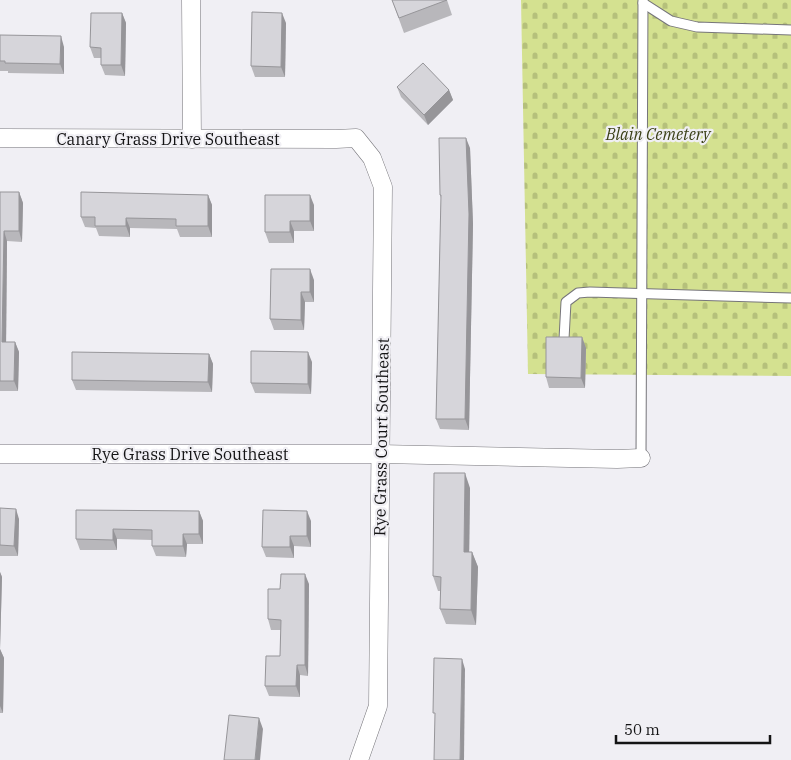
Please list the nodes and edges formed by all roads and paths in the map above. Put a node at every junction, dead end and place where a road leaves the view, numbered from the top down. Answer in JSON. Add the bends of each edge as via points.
{"nodes":[{"id":1,"x":191,"y":0,"type":"edge"},
{"id":2,"x":643,"y":2,"type":"edge"},
{"id":3,"x":791,"y":30,"type":"edge"},
{"id":4,"x":0,"y":138,"type":"edge"},
{"id":5,"x":192,"y":138,"type":"junction"},
{"id":6,"x":336,"y":139,"type":"joint"},
{"id":7,"x":643,"y":293,"type":"junction"},
{"id":8,"x":791,"y":298,"type":"edge"},
{"id":9,"x":564,"y":339,"type":"edge"},
{"id":10,"x":0,"y":454,"type":"edge"},
{"id":11,"x":380,"y":454,"type":"junction"},
{"id":12,"x":641,"y":458,"type":"joint"},
{"id":13,"x":359,"y":760,"type":"edge"}],
"edges":[{"from":1,"to":5,"type":"street"},
{"from":2,"to":3,"type":"lane","via":[[670,21],[697,27]]},
{"from":2,"to":7,"type":"lane"},
{"from":4,"to":5,"type":"street","name":"Canary Grass Drive Southeast"},
{"from":5,"to":6,"type":"street","name":"Canary Grass Drive Southeast"},
{"from":6,"to":11,"type":"street","name":"Rye Grass Court Southeast","via":[[356,138],[372,158],[383,187]]},
{"from":7,"to":8,"type":"lane"},
{"from":7,"to":9,"type":"lane","via":[[578,293],[566,302]]},
{"from":7,"to":12,"type":"lane"},
{"from":10,"to":11,"type":"street","name":"Rye Grass Drive Southeast"},
{"from":11,"to":12,"type":"street","name":"Rye Grass Drive Southeast"},
{"from":11,"to":13,"type":"street","name":"Rye Grass Court Southeast","via":[[378,706]]}]}
